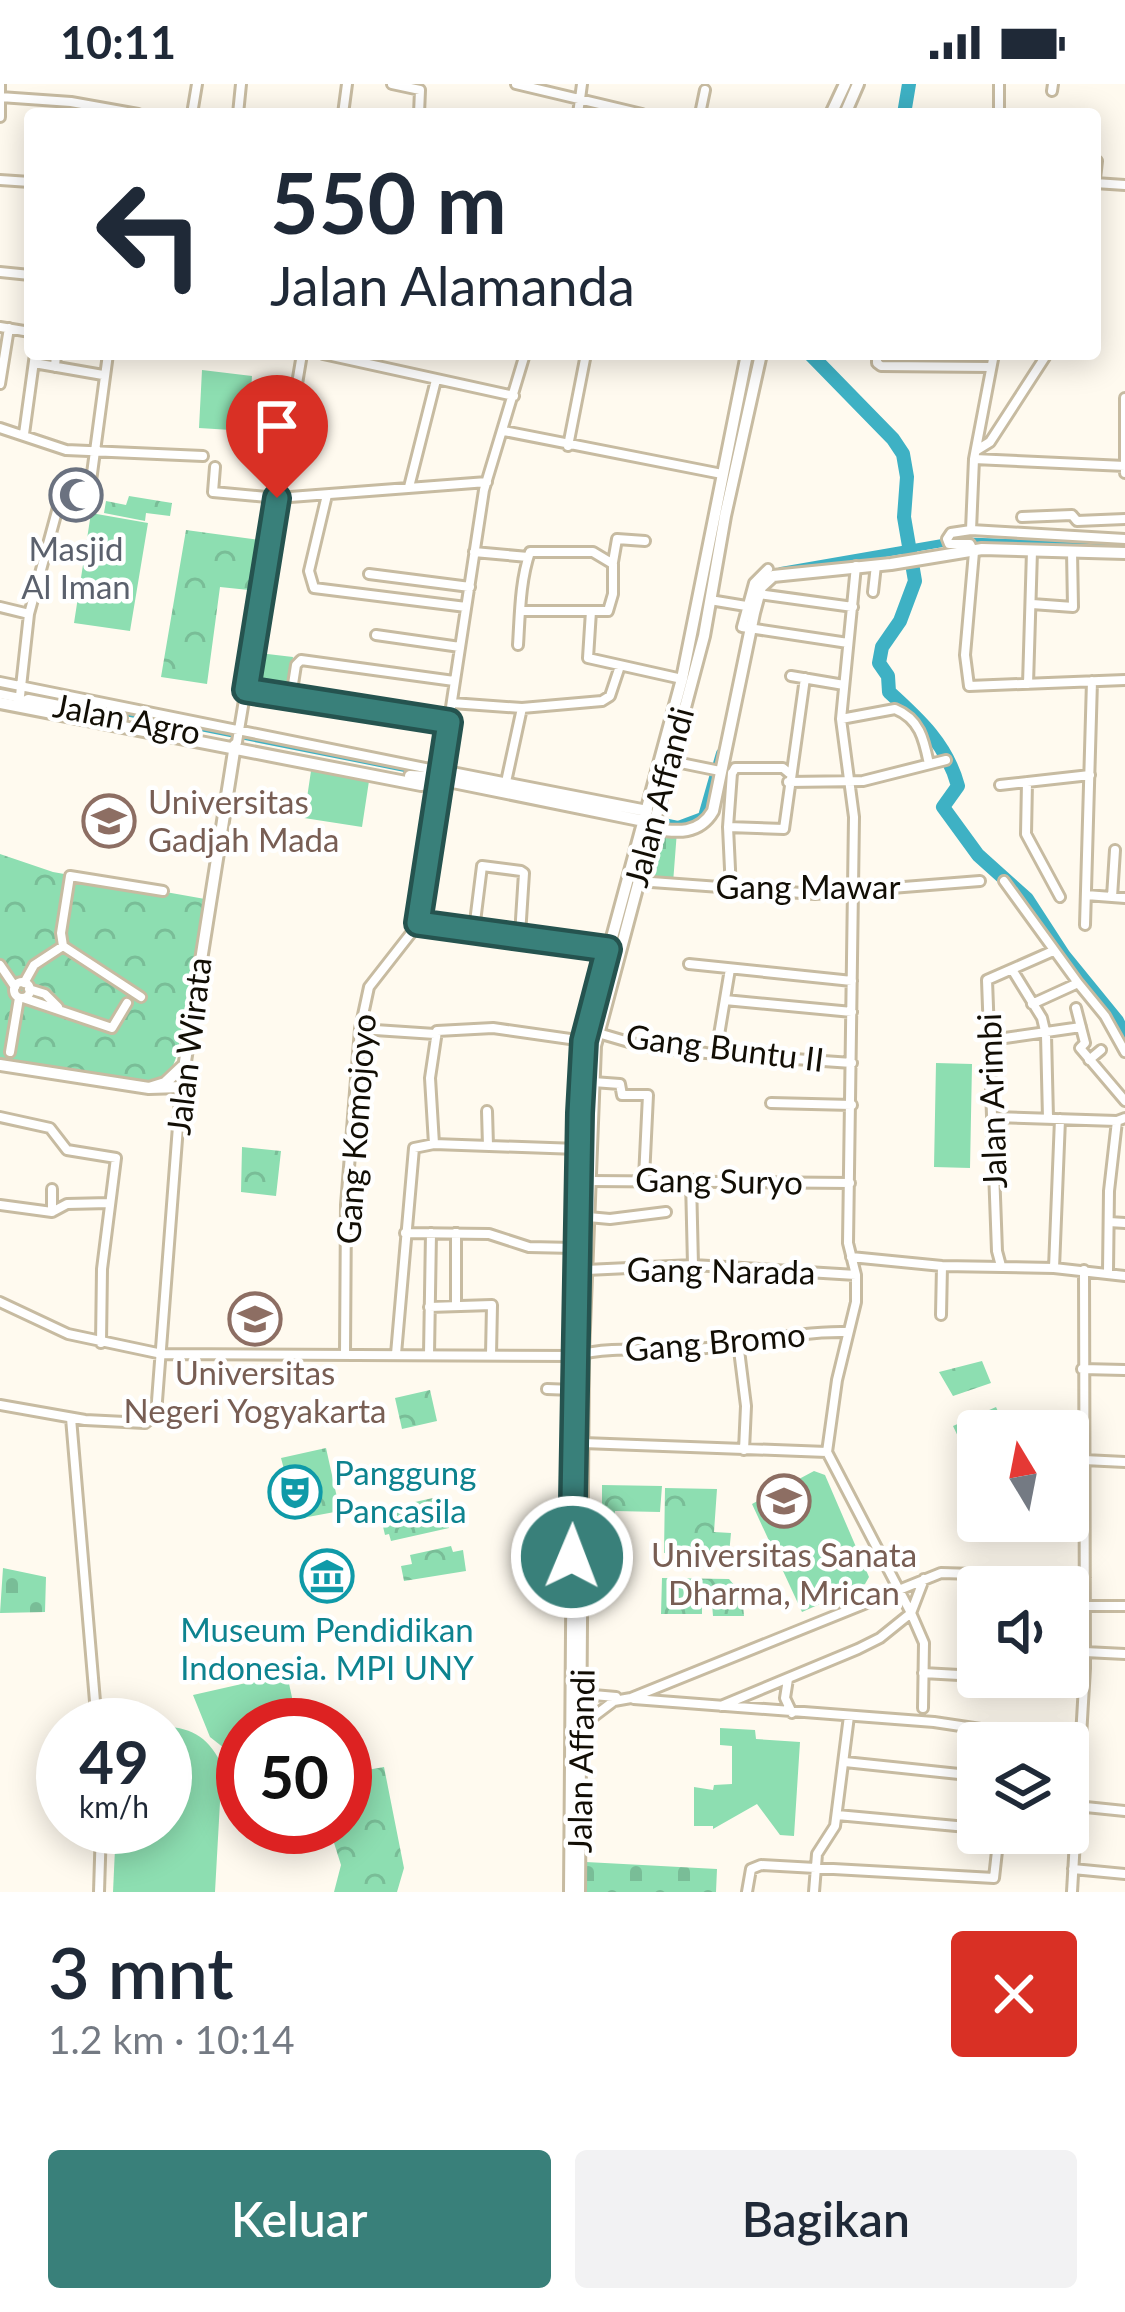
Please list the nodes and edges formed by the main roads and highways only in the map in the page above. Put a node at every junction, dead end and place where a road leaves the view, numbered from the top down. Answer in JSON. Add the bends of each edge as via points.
{"nodes":[{"id":1,"x":746,"y":360,"type":"edge"},
{"id":2,"x":760,"y":360,"type":"edge"},
{"id":3,"x":1125,"y":553,"type":"edge"},
{"id":4,"x":705,"y":599,"type":"junction"},
{"id":5,"x":0,"y":698,"type":"edge"},
{"id":6,"x":238,"y":738,"type":"junction"},
{"id":7,"x":440,"y":774,"type":"junction"},
{"id":8,"x":651,"y":820,"type":"junction"},
{"id":9,"x":613,"y":950,"type":"junction"},
{"id":10,"x":184,"y":1064,"type":"junction"},
{"id":11,"x":0,"y":1065,"type":"edge"},
{"id":12,"x":588,"y":1079,"type":"junction"},
{"id":13,"x":149,"y":1088,"type":"junction"},
{"id":14,"x":579,"y":1355,"type":"junction"},
{"id":15,"x":578,"y":1443,"type":"junction"},
{"id":16,"x":578,"y":1608,"type":"junction"},
{"id":17,"x":570,"y":1892,"type":"edge"},
{"id":18,"x":579,"y":1892,"type":"edge"}],
"edges":[{"from":1,"to":4,"type":"main road","name":"Jalan Affandi"},
{"from":2,"to":4,"type":"main road","name":"Jalan Affandi"},
{"from":3,"to":8,"type":"main road","via":[[948,546],[892,564],[772,576],[748,628],[713,811],[690,831]]},
{"from":4,"to":8,"type":"main road","name":"Jalan Affandi"},
{"from":4,"to":8,"type":"main road","name":"Jalan Affandi"},
{"from":5,"to":6,"type":"main road","name":"Jalan Agro","via":[[20,695]]},
{"from":6,"to":7,"type":"main road","name":"Jalan Agro","via":[[421,785]]},
{"from":6,"to":10,"type":"main road","name":"Jalan Wirata"},
{"from":7,"to":8,"type":"main road"},
{"from":7,"to":8,"type":"main road","via":[[506,782]]},
{"from":7,"to":9,"type":"main road","via":[[418,923]]},
{"from":8,"to":9,"type":"main road","name":"Jalan Affandi"},
{"from":8,"to":9,"type":"main road","name":"Jalan Affandi"},
{"from":9,"to":12,"type":"main road","name":"Jalan Affandi"},
{"from":9,"to":12,"type":"main road","name":"Jalan Affandi","via":[[584,1041]]},
{"from":10,"to":13,"type":"main road"},
{"from":10,"to":13,"type":"main road","name":"Jalan Wirata","via":[[181,1087]]},
{"from":11,"to":13,"type":"main road"},
{"from":12,"to":14,"type":"main road","name":"Jalan Affandi"},
{"from":12,"to":14,"type":"main road","name":"Jalan Affandi","via":[[578,1149]]},
{"from":14,"to":15,"type":"main road","name":"Jalan Affandi"},
{"from":14,"to":15,"type":"main road","name":"Jalan Affandi"},
{"from":15,"to":16,"type":"main road","name":"Jalan Affandi"},
{"from":16,"to":17,"type":"main road","name":"Jalan Affandi"},
{"from":16,"to":18,"type":"main road","name":"Jalan Affandi"}]}
